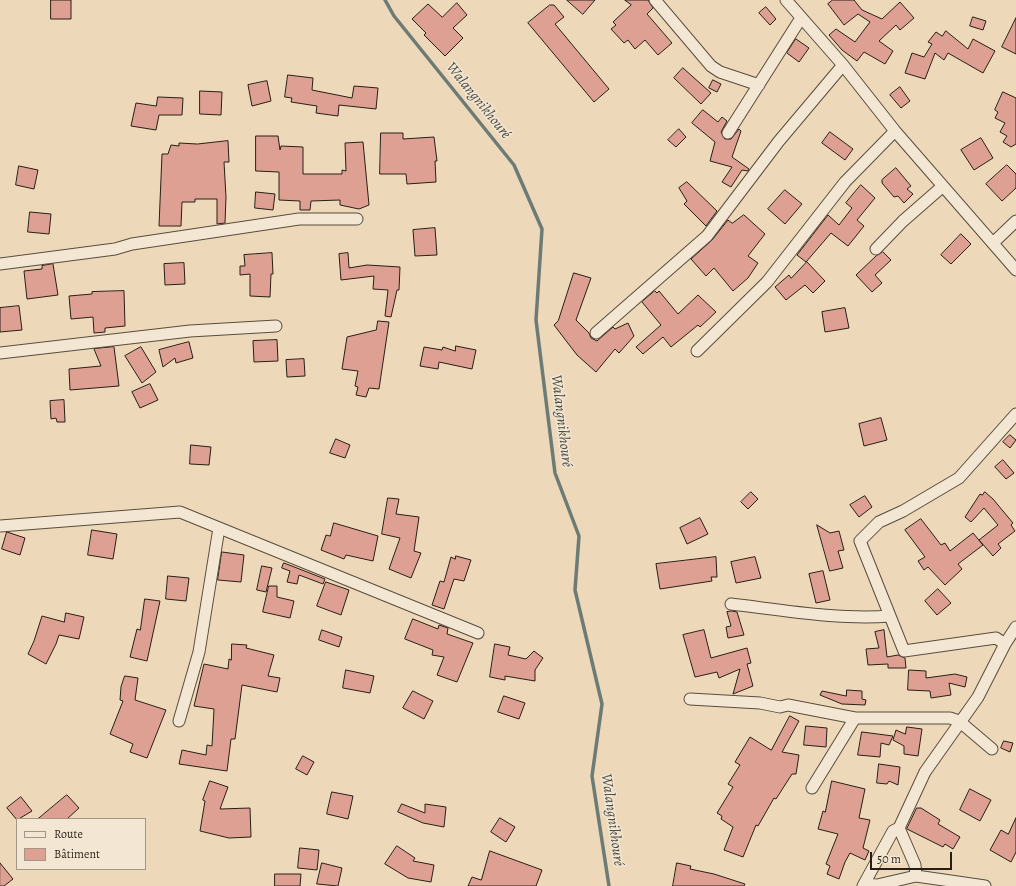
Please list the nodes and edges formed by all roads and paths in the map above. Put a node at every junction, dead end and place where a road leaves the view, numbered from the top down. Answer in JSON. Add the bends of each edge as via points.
{"nodes":[{"id":1,"x":655,"y":0,"type":"edge"},
{"id":2,"x":786,"y":0,"type":"edge"},
{"id":3,"x":801,"y":18,"type":"junction"},
{"id":4,"x":843,"y":65,"type":"junction"},
{"id":5,"x":758,"y":85,"type":"junction"},
{"id":6,"x":895,"y":131,"type":"junction"},
{"id":7,"x":728,"y":133,"type":"dead end"},
{"id":8,"x":943,"y":186,"type":"junction"},
{"id":9,"x":357,"y":219,"type":"dead end"},
{"id":10,"x":1016,"y":221,"type":"edge"},
{"id":11,"x":993,"y":243,"type":"junction"},
{"id":12,"x":876,"y":249,"type":"dead end"},
{"id":13,"x":0,"y":264,"type":"edge"},
{"id":14,"x":1016,"y":270,"type":"edge"},
{"id":15,"x":276,"y":326,"type":"dead end"},
{"id":16,"x":596,"y":333,"type":"dead end"},
{"id":17,"x":697,"y":351,"type":"dead end"},
{"id":18,"x":0,"y":353,"type":"edge"},
{"id":19,"x":1016,"y":414,"type":"edge"},
{"id":20,"x":0,"y":526,"type":"edge"},
{"id":21,"x":219,"y":528,"type":"junction"},
{"id":22,"x":731,"y":604,"type":"dead end"},
{"id":23,"x":890,"y":616,"type":"junction"},
{"id":24,"x":1016,"y":628,"type":"edge"},
{"id":25,"x":478,"y":633,"type":"dead end"},
{"id":26,"x":1004,"y":644,"type":"junction"},
{"id":27,"x":690,"y":699,"type":"dead end"},
{"id":28,"x":854,"y":718,"type":"junction"},
{"id":29,"x":179,"y":721,"type":"dead end"},
{"id":30,"x":959,"y":721,"type":"junction"},
{"id":31,"x":992,"y":749,"type":"dead end"},
{"id":32,"x":812,"y":788,"type":"dead end"},
{"id":33,"x":899,"y":828,"type":"junction"},
{"id":34,"x":916,"y":876,"type":"junction"},
{"id":35,"x":863,"y":885,"type":"edge"},
{"id":36,"x":985,"y":886,"type":"edge"}],
"edges":[{"from":1,"to":5,"type":"street","via":[[711,66],[720,72]]},
{"from":2,"to":3,"type":"street"},
{"from":3,"to":4,"type":"street"},
{"from":3,"to":5,"type":"street"},
{"from":4,"to":6,"type":"street"},
{"from":4,"to":16,"type":"street","via":[[779,141],[707,236]]},
{"from":5,"to":7,"type":"street"},
{"from":6,"to":8,"type":"street"},
{"from":6,"to":17,"type":"street","via":[[845,182],[767,282]]},
{"from":8,"to":11,"type":"street"},
{"from":8,"to":12,"type":"street"},
{"from":9,"to":13,"type":"street","via":[[299,219],[132,244],[115,249]]},
{"from":10,"to":11,"type":"street"},
{"from":11,"to":14,"type":"street"},
{"from":15,"to":18,"type":"street","via":[[190,331]]},
{"from":19,"to":23,"type":"street","via":[[959,478],[879,522],[860,541]]},
{"from":20,"to":21,"type":"street","via":[[180,512]]},
{"from":21,"to":25,"type":"street"},
{"from":21,"to":29,"type":"street","via":[[200,652]]},
{"from":22,"to":23,"type":"street","via":[[785,611]]},
{"from":23,"to":26,"type":"street","via":[[904,651],[996,638]]},
{"from":24,"to":26,"type":"street"},
{"from":26,"to":30,"type":"street","via":[[978,697]]},
{"from":27,"to":28,"type":"street","via":[[760,703],[780,707],[788,705]]},
{"from":28,"to":30,"type":"street","via":[[950,718]]},
{"from":28,"to":32,"type":"street"},
{"from":30,"to":31,"type":"street"},
{"from":30,"to":33,"type":"street","via":[[925,772]]},
{"from":33,"to":34,"type":"street"},
{"from":33,"to":35,"type":"street","via":[[893,831]]},
{"from":34,"to":35,"type":"street","via":[[877,885]]},
{"from":34,"to":36,"type":"street"}]}
